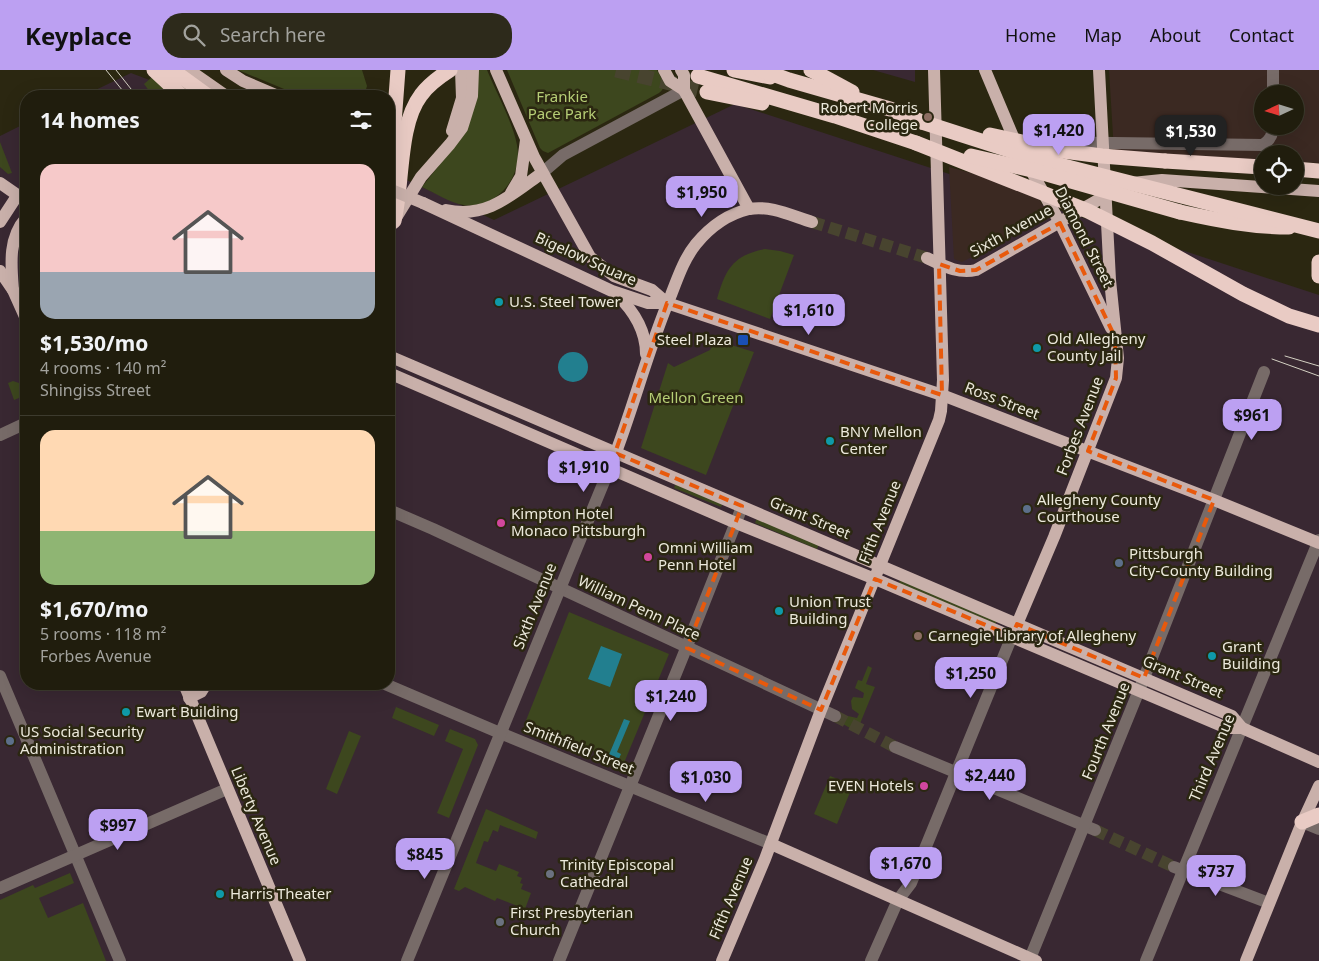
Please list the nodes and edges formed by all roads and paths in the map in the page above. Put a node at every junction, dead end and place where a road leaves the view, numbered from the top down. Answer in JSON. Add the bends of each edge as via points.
{"nodes":[{"id":1,"x":154,"y":70,"type":"edge"},
{"id":2,"x":172,"y":70,"type":"edge"},
{"id":3,"x":189,"y":70,"type":"edge"},
{"id":4,"x":226,"y":70,"type":"edge"},
{"id":5,"x":398,"y":70,"type":"edge"},
{"id":6,"x":496,"y":70,"type":"edge"},
{"id":7,"x":664,"y":70,"type":"edge"},
{"id":8,"x":681,"y":70,"type":"edge"},
{"id":9,"x":734,"y":70,"type":"edge"},
{"id":10,"x":761,"y":70,"type":"edge"},
{"id":11,"x":811,"y":70,"type":"edge"},
{"id":12,"x":934,"y":70,"type":"edge"},
{"id":13,"x":985,"y":70,"type":"edge"},
{"id":14,"x":1099,"y":70,"type":"edge"},
{"id":15,"x":1273,"y":70,"type":"edge"},
{"id":16,"x":464,"y":71,"type":"edge"},
{"id":17,"x":698,"y":76,"type":"tunnel mouth"},
{"id":18,"x":789,"y":80,"type":"junction"},
{"id":19,"x":1273,"y":85,"type":"edge"},
{"id":20,"x":176,"y":90,"type":"edge"},
{"id":21,"x":200,"y":90,"type":"edge"},
{"id":22,"x":217,"y":90,"type":"edge"},
{"id":23,"x":264,"y":90,"type":"edge"},
{"id":24,"x":707,"y":92,"type":"tunnel mouth"},
{"id":25,"x":683,"y":94,"type":"junction"},
{"id":26,"x":395,"y":103,"type":"edge"},
{"id":27,"x":890,"y":109,"type":"junction"},
{"id":28,"x":835,"y":116,"type":"junction"},
{"id":29,"x":919,"y":121,"type":"junction"},
{"id":30,"x":1272,"y":135,"type":"edge"},
{"id":31,"x":526,"y":140,"type":"junction"},
{"id":32,"x":910,"y":141,"type":"junction"},
{"id":33,"x":1014,"y":142,"type":"junction"},
{"id":34,"x":1104,"y":142,"type":"junction"},
{"id":35,"x":1254,"y":167,"type":"edge"},
{"id":36,"x":1304,"y":170,"type":"edge"},
{"id":37,"x":1319,"y":171,"type":"edge"},
{"id":38,"x":542,"y":173,"type":"junction"},
{"id":39,"x":0,"y":183,"type":"edge"},
{"id":40,"x":1319,"y":191,"type":"edge"},
{"id":41,"x":395,"y":192,"type":"edge"},
{"id":42,"x":1106,"y":196,"type":"junction"},
{"id":43,"x":20,"y":198,"type":"edge"},
{"id":44,"x":509,"y":198,"type":"junction"},
{"id":45,"x":20,"y":200,"type":"edge"},
{"id":46,"x":427,"y":205,"type":"junction"},
{"id":47,"x":4,"y":208,"type":"edge"},
{"id":48,"x":749,"y":209,"type":"junction"},
{"id":49,"x":395,"y":213,"type":"edge"},
{"id":50,"x":20,"y":217,"type":"edge"},
{"id":51,"x":395,"y":219,"type":"edge"},
{"id":52,"x":0,"y":222,"type":"edge"},
{"id":53,"x":812,"y":222,"type":"tunnel mouth"},
{"id":54,"x":1060,"y":223,"type":"junction"},
{"id":55,"x":20,"y":226,"type":"edge"},
{"id":56,"x":1319,"y":227,"type":"edge"},
{"id":57,"x":1319,"y":231,"type":"edge"},
{"id":58,"x":933,"y":261,"type":"junction"},
{"id":59,"x":1319,"y":262,"type":"edge"},
{"id":60,"x":0,"y":271,"type":"edge"},
{"id":61,"x":1319,"y":276,"type":"edge"},
{"id":62,"x":13,"y":290,"type":"junction"},
{"id":63,"x":612,"y":291,"type":"junction"},
{"id":64,"x":668,"y":303,"type":"junction"},
{"id":65,"x":20,"y":306,"type":"edge"},
{"id":66,"x":1319,"y":325,"type":"edge"},
{"id":67,"x":1116,"y":337,"type":"junction"},
{"id":68,"x":395,"y":359,"type":"edge"},
{"id":69,"x":646,"y":360,"type":"junction"},
{"id":70,"x":1264,"y":372,"type":"dead end"},
{"id":71,"x":395,"y":376,"type":"edge"},
{"id":72,"x":942,"y":395,"type":"junction"},
{"id":73,"x":20,"y":426,"type":"edge"},
{"id":74,"x":0,"y":435,"type":"edge"},
{"id":75,"x":1088,"y":451,"type":"junction"},
{"id":76,"x":615,"y":453,"type":"junction"},
{"id":77,"x":610,"y":467,"type":"junction"},
{"id":78,"x":1214,"y":500,"type":"junction"},
{"id":79,"x":742,"y":507,"type":"junction"},
{"id":80,"x":395,"y":513,"type":"edge"},
{"id":81,"x":736,"y":523,"type":"junction"},
{"id":82,"x":1319,"y":542,"type":"edge"},
{"id":83,"x":881,"y":565,"type":"junction"},
{"id":84,"x":875,"y":579,"type":"junction"},
{"id":85,"x":559,"y":588,"type":"junction"},
{"id":86,"x":1017,"y":624,"type":"junction"},
{"id":87,"x":1012,"y":636,"type":"junction"},
{"id":88,"x":687,"y":648,"type":"junction"},
{"id":89,"x":0,"y":676,"type":"edge"},
{"id":90,"x":1144,"y":678,"type":"junction"},
{"id":91,"x":395,"y":688,"type":"edge"},
{"id":92,"x":187,"y":690,"type":"edge"},
{"id":93,"x":202,"y":690,"type":"edge"},
{"id":94,"x":1139,"y":692,"type":"junction"},
{"id":95,"x":190,"y":698,"type":"junction"},
{"id":96,"x":821,"y":710,"type":"junction"},
{"id":97,"x":835,"y":716,"type":"tunnel mouth"},
{"id":98,"x":1242,"y":728,"type":"junction"},
{"id":99,"x":500,"y":733,"type":"junction"},
{"id":100,"x":895,"y":747,"type":"tunnel mouth"},
{"id":101,"x":1319,"y":762,"type":"edge"},
{"id":102,"x":956,"y":773,"type":"junction"},
{"id":103,"x":631,"y":786,"type":"junction"},
{"id":104,"x":1319,"y":786,"type":"edge"},
{"id":105,"x":227,"y":789,"type":"junction"},
{"id":106,"x":1319,"y":815,"type":"edge"},
{"id":107,"x":1302,"y":822,"type":"junction"},
{"id":108,"x":1090,"y":828,"type":"junction"},
{"id":109,"x":1319,"y":829,"type":"edge"},
{"id":110,"x":770,"y":844,"type":"junction"},
{"id":111,"x":75,"y":855,"type":"junction"},
{"id":112,"x":1178,"y":869,"type":"junction"},
{"id":113,"x":0,"y":888,"type":"edge"},
{"id":114,"x":898,"y":900,"type":"junction"},
{"id":115,"x":1270,"y":903,"type":"junction"},
{"id":116,"x":303,"y":959,"type":"edge"},
{"id":117,"x":1032,"y":960,"type":"edge"},
{"id":118,"x":120,"y":961,"type":"edge"},
{"id":119,"x":407,"y":961,"type":"edge"},
{"id":120,"x":560,"y":961,"type":"edge"},
{"id":121,"x":722,"y":961,"type":"edge"},
{"id":122,"x":871,"y":961,"type":"edge"},
{"id":123,"x":1146,"y":961,"type":"edge"},
{"id":124,"x":1246,"y":961,"type":"edge"}],
"edges":[{"from":1,"to":20,"type":"highway"},
{"from":2,"to":21,"type":"highway"},
{"from":3,"to":22,"type":"main road"},
{"from":4,"to":23,"type":"main road"},
{"from":5,"to":26,"type":"highway"},
{"from":6,"to":31,"type":"main road","name":"Bigelow Square"},
{"from":7,"to":25,"type":"main road","bridge":true},
{"from":8,"to":25,"type":"main road","bridge":true},
{"from":9,"to":18,"type":"highway"},
{"from":10,"to":18,"type":"highway"},
{"from":11,"to":27,"type":"highway"},
{"from":12,"to":58,"type":"main road","name":"Fifth Avenue"},
{"from":13,"to":33,"type":"main road","name":"Diamond Street"},
{"from":14,"to":34,"type":"main road","name":"Forbes Avenue"},
{"from":15,"to":19,"type":"street"},
{"from":16,"to":49,"type":"highway","via":[[438,78],[421,94],[411,112]]},
{"from":16,"to":51,"type":"main road","via":[[460,107],[443,152],[421,177]]},
{"from":17,"to":28,"type":"highway"},
{"from":18,"to":27,"type":"highway"},
{"from":24,"to":28,"type":"highway"},
{"from":25,"to":38,"type":"street","via":[[564,155]]},
{"from":25,"to":48,"type":"main road"},
{"from":27,"to":29,"type":"highway"},
{"from":28,"to":32,"type":"highway"},
{"from":29,"to":35,"type":"highway","bridge":true,"via":[[1063,151],[1165,162]]},
{"from":29,"to":57,"type":"highway","bridge":true,"via":[[1040,160]]},
{"from":30,"to":34,"type":"street","via":[[1263,145]]},
{"from":31,"to":38,"type":"main road","name":"Bigelow Square"},
{"from":31,"to":44,"type":"main road","via":[[521,176]]},
{"from":32,"to":56,"type":"highway","bridge":true,"via":[[1036,171],[1206,218],[1257,226]]},
{"from":32,"to":66,"type":"highway","bridge":true,"via":[[1088,211],[1260,302],[1289,316]]},
{"from":33,"to":34,"type":"street"},
{"from":33,"to":54,"type":"main road","name":"Diamond Street"},
{"from":34,"to":42,"type":"main road","name":"Forbes Avenue"},
{"from":36,"to":37,"type":"highway"},
{"from":38,"to":44,"type":"main road"},
{"from":38,"to":64,"type":"main road","name":"Bigelow Square","via":[[590,257],[614,276],[652,290]]},
{"from":39,"to":43,"type":"main road"},
{"from":40,"to":42,"type":"main road","name":"Sixth Avenue","via":[[1150,180],[1132,183]]},
{"from":41,"to":46,"type":"main road","bridge":true},
{"from":42,"to":54,"type":"main road","name":"Sixth Avenue"},
{"from":42,"to":67,"type":"main road","name":"Forbes Avenue"},
{"from":44,"to":46,"type":"main road","via":[[478,211],[457,212]]},
{"from":45,"to":47,"type":"main road"},
{"from":46,"to":63,"type":"main road","name":"Bigelow Square"},
{"from":47,"to":50,"type":"main road"},
{"from":47,"to":52,"type":"main road"},
{"from":48,"to":53,"type":"main road","name":"Sixth Avenue","via":[[774,210]]},
{"from":48,"to":64,"type":"main road","name":"Sixth Avenue","via":[[715,224],[695,245]]},
{"from":54,"to":58,"type":"main road","name":"Sixth Avenue","via":[[976,270],[960,272]]},
{"from":54,"to":67,"type":"main road","name":"Diamond Street"},
{"from":55,"to":62,"type":"main road","via":[[12,249]]},
{"from":58,"to":72,"type":"main road","name":"Fifth Avenue"},
{"from":59,"to":61,"type":"highway"},
{"from":60,"to":62,"type":"main road"},
{"from":62,"to":65,"type":"main road"},
{"from":63,"to":64,"type":"main road","name":"Bigelow Square","via":[[648,303]]},
{"from":63,"to":69,"type":"main road","via":[[629,306],[640,326],[646,343]]},
{"from":64,"to":69,"type":"main road","name":"Sixth Avenue"},
{"from":64,"to":72,"type":"main road","name":"Ross Street"},
{"from":67,"to":75,"type":"main road","name":"Forbes Avenue","via":[[1116,378]]},
{"from":68,"to":76,"type":"main road","name":"Grant Street"},
{"from":69,"to":76,"type":"main road","name":"Sixth Avenue"},
{"from":70,"to":78,"type":"street","name":"Fourth Avenue"},
{"from":71,"to":77,"type":"main road","name":"Grant Street"},
{"from":72,"to":75,"type":"main road","name":"Ross Street"},
{"from":72,"to":83,"type":"main road","name":"Fifth Avenue","via":[[939,420]]},
{"from":73,"to":74,"type":"street"},
{"from":75,"to":78,"type":"main road","name":"Ross Street"},
{"from":75,"to":86,"type":"main road","name":"Forbes Avenue"},
{"from":76,"to":77,"type":"main road","name":"Sixth Avenue"},
{"from":76,"to":79,"type":"main road","name":"Grant Street"},
{"from":77,"to":81,"type":"main road","name":"Grant Street"},
{"from":77,"to":85,"type":"street","name":"Sixth Avenue"},
{"from":78,"to":82,"type":"main road","name":"Ross Street"},
{"from":78,"to":90,"type":"street","name":"Fourth Avenue"},
{"from":79,"to":81,"type":"street"},
{"from":79,"to":83,"type":"main road","name":"Grant Street"},
{"from":80,"to":85,"type":"street","name":"William Penn Place"},
{"from":81,"to":84,"type":"main road","name":"Grant Street"},
{"from":81,"to":88,"type":"street"},
{"from":82,"to":98,"type":"street","name":"Third Avenue"},
{"from":83,"to":84,"type":"main road","name":"Fifth Avenue"},
{"from":83,"to":86,"type":"main road","name":"Grant Street"},
{"from":84,"to":87,"type":"main road","name":"Grant Street"},
{"from":84,"to":96,"type":"main road","name":"Fifth Avenue"},
{"from":85,"to":88,"type":"street","name":"William Penn Place"},
{"from":85,"to":99,"type":"street","name":"Sixth Avenue"},
{"from":86,"to":87,"type":"main road","name":"Forbes Avenue"},
{"from":86,"to":90,"type":"main road","name":"Grant Street"},
{"from":87,"to":94,"type":"main road","name":"Grant Street"},
{"from":87,"to":102,"type":"street","name":"Forbes Avenue"},
{"from":88,"to":96,"type":"street","name":"William Penn Place"},
{"from":88,"to":103,"type":"street"},
{"from":89,"to":111,"type":"street"},
{"from":90,"to":94,"type":"street","name":"Fourth Avenue"},
{"from":90,"to":98,"type":"main road","name":"Grant Street","via":[[1232,716]]},
{"from":91,"to":99,"type":"street","name":"Smithfield Street"},
{"from":92,"to":95,"type":"main road","name":"Liberty Avenue"},
{"from":93,"to":95,"type":"main road"},
{"from":94,"to":98,"type":"main road","name":"Grant Street","via":[[1227,728]]},
{"from":94,"to":108,"type":"street","name":"Fourth Avenue"},
{"from":95,"to":105,"type":"main road","name":"Liberty Avenue"},
{"from":96,"to":97,"type":"street","name":"William Penn Place"},
{"from":96,"to":110,"type":"main road","name":"Fifth Avenue"},
{"from":98,"to":101,"type":"main road","name":"Grant Street"},
{"from":98,"to":112,"type":"street","name":"Third Avenue"},
{"from":99,"to":103,"type":"street","name":"Smithfield Street"},
{"from":99,"to":119,"type":"street","name":"Sixth Avenue"},
{"from":100,"to":102,"type":"street"},
{"from":102,"to":108,"type":"street"},
{"from":102,"to":114,"type":"street","name":"Forbes Avenue","via":[[911,883]]},
{"from":103,"to":110,"type":"street","name":"Smithfield Street"},
{"from":103,"to":120,"type":"street"},
{"from":104,"to":107,"type":"main road"},
{"from":105,"to":111,"type":"street"},
{"from":105,"to":116,"type":"main road","name":"Liberty Avenue"},
{"from":106,"to":107,"type":"highway"},
{"from":107,"to":109,"type":"street"},
{"from":107,"to":115,"type":"main road"},
{"from":108,"to":117,"type":"street","name":"Fourth Avenue"},
{"from":110,"to":114,"type":"main road","name":"Smithfield Street"},
{"from":110,"to":121,"type":"main road","name":"Fifth Avenue"},
{"from":111,"to":113,"type":"street"},
{"from":111,"to":118,"type":"street"},
{"from":112,"to":115,"type":"street"},
{"from":112,"to":123,"type":"street","name":"Third Avenue"},
{"from":114,"to":117,"type":"main road","name":"Smithfield Street"},
{"from":114,"to":122,"type":"street","name":"Forbes Avenue"},
{"from":115,"to":124,"type":"main road"}]}
